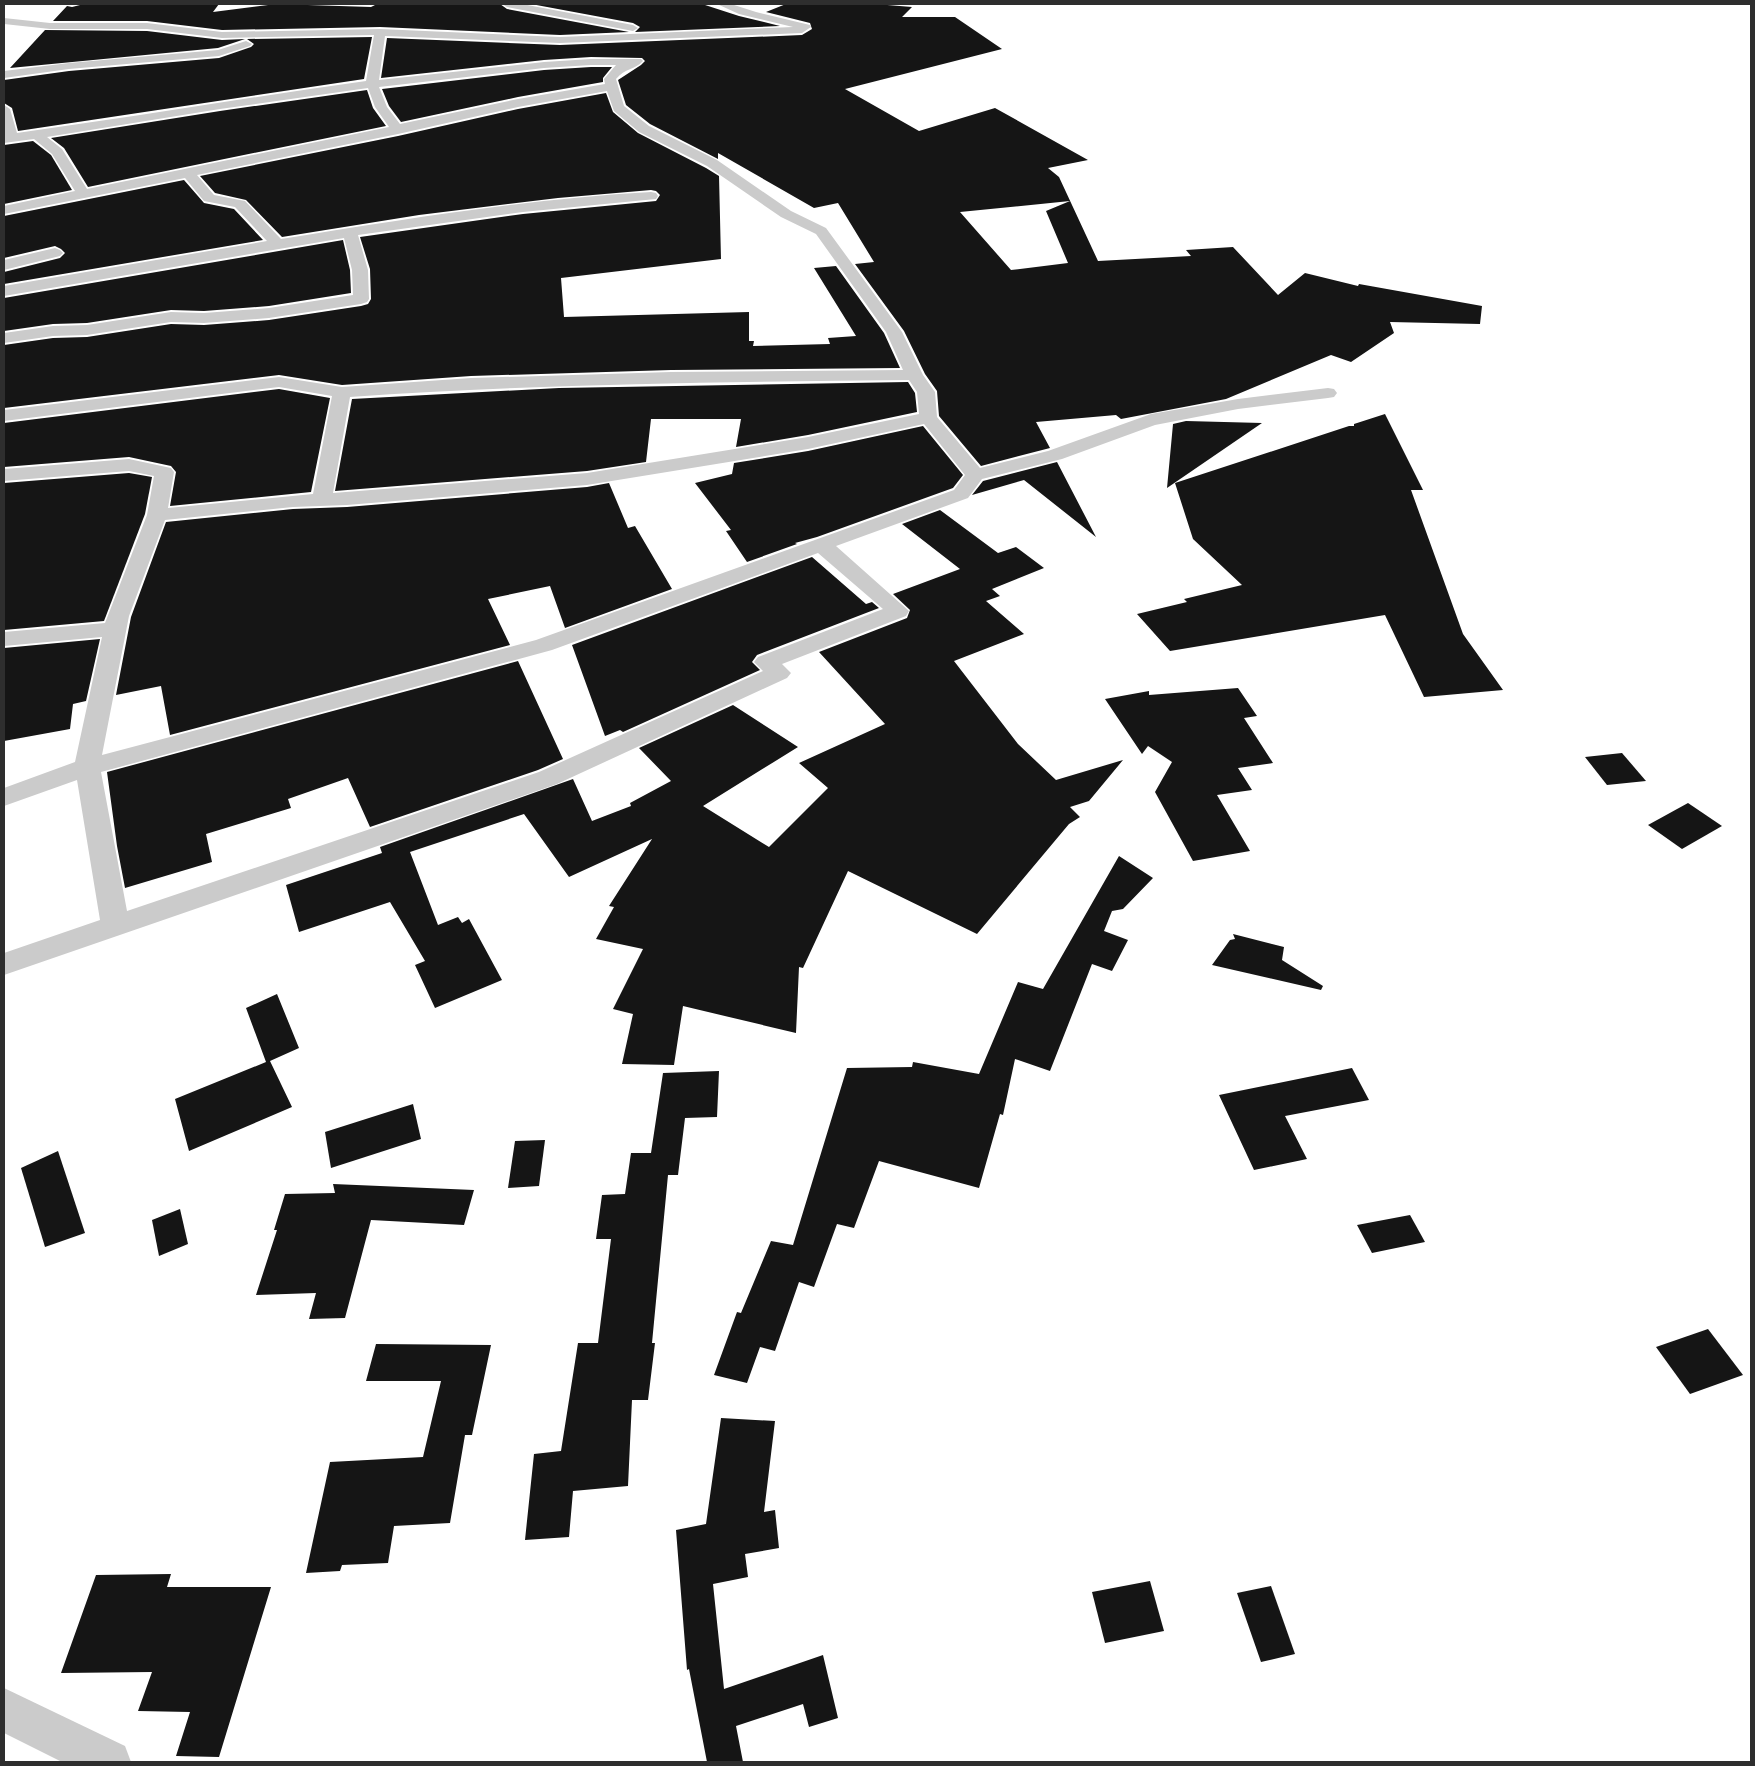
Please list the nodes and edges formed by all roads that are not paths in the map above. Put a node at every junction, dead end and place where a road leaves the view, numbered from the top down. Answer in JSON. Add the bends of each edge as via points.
{"nodes":[{"id":1,"x":507,"y":4,"type":"edge"},
{"id":2,"x":722,"y":4,"type":"edge"},
{"id":3,"x":4,"y":21,"type":"edge"},
{"id":4,"x":380,"y":32,"type":"junction"},
{"id":5,"x":249,"y":36,"type":"junction"},
{"id":6,"x":648,"y":38,"type":"junction"},
{"id":7,"x":654,"y":54,"type":"dead end"},
{"id":8,"x":636,"y":62,"type":"junction"},
{"id":9,"x":4,"y":74,"type":"edge"},
{"id":10,"x":372,"y":84,"type":"junction"},
{"id":11,"x":613,"y":86,"type":"junction"},
{"id":12,"x":4,"y":109,"type":"edge"},
{"id":13,"x":398,"y":130,"type":"junction"},
{"id":14,"x":36,"y":134,"type":"junction"},
{"id":15,"x":8,"y":138,"type":"edge"},
{"id":16,"x":188,"y":173,"type":"junction"},
{"id":17,"x":83,"y":193,"type":"junction"},
{"id":18,"x":651,"y":196,"type":"dead end"},
{"id":19,"x":4,"y":210,"type":"edge"},
{"id":20,"x":350,"y":232,"type":"junction"},
{"id":21,"x":277,"y":243,"type":"junction"},
{"id":22,"x":55,"y":253,"type":"dead end"},
{"id":23,"x":4,"y":265,"type":"edge"},
{"id":24,"x":4,"y":290,"type":"edge"},
{"id":25,"x":4,"y":338,"type":"edge"},
{"id":26,"x":914,"y":375,"type":"junction"},
{"id":27,"x":342,"y":392,"type":"junction"},
{"id":28,"x":1328,"y":392,"type":"dead end"},
{"id":29,"x":4,"y":415,"type":"edge"},
{"id":30,"x":928,"y":418,"type":"junction"},
{"id":31,"x":4,"y":475,"type":"edge"},
{"id":32,"x":975,"y":475,"type":"junction"},
{"id":33,"x":322,"y":500,"type":"junction"},
{"id":34,"x":157,"y":515,"type":"junction"},
{"id":35,"x":822,"y":544,"type":"junction"},
{"id":36,"x":115,"y":629,"type":"junction"},
{"id":37,"x":4,"y":640,"type":"edge"},
{"id":38,"x":87,"y":767,"type":"junction"},
{"id":39,"x":4,"y":797,"type":"edge"},
{"id":40,"x":115,"y":925,"type":"junction"},
{"id":41,"x":4,"y":964,"type":"edge"},
{"id":42,"x":4,"y":1710,"type":"edge"},
{"id":43,"x":109,"y":1762,"type":"edge"}],
"edges":[{"from":1,"to":6,"type":"street","via":[[621,25],[641,30],[649,35]]},
{"from":2,"to":6,"type":"street","via":[[742,13],[806,27],[802,30]]},
{"from":3,"to":5,"type":"street","via":[[50,26],[147,26]]},
{"from":4,"to":5,"type":"street"},
{"from":4,"to":6,"type":"street","via":[[560,40]]},
{"from":4,"to":10,"type":"street"},
{"from":5,"to":9,"type":"street","via":[[245,44],[220,53]]},
{"from":7,"to":8,"type":"street","via":[[644,54]]},
{"from":8,"to":10,"type":"street","via":[[544,65]]},
{"from":8,"to":11,"type":"street","via":[[618,69],[610,80]]},
{"from":10,"to":13,"type":"street","via":[[381,107]]},
{"from":10,"to":14,"type":"street","via":[[220,104],[129,122]]},
{"from":11,"to":13,"type":"street"},
{"from":11,"to":26,"type":"street","via":[[618,108],[644,129],[712,163],[786,214],[821,231],[894,332]]},
{"from":12,"to":15,"type":"street"},
{"from":13,"to":16,"type":"street"},
{"from":14,"to":15,"type":"street"},
{"from":14,"to":17,"type":"street","via":[[57,152]]},
{"from":16,"to":17,"type":"street"},
{"from":16,"to":21,"type":"street","via":[[209,198],[240,204]]},
{"from":17,"to":19,"type":"street"},
{"from":18,"to":20,"type":"street","via":[[592,199]]},
{"from":20,"to":21,"type":"street"},
{"from":20,"to":25,"type":"street","via":[[360,270],[360,299],[269,313],[171,317]]},
{"from":21,"to":24,"type":"street"},
{"from":22,"to":23,"type":"street"},
{"from":26,"to":27,"type":"street","via":[[661,377],[471,383]]},
{"from":26,"to":30,"type":"street","via":[[926,392]]},
{"from":27,"to":29,"type":"street","via":[[279,382]]},
{"from":27,"to":33,"type":"street"},
{"from":28,"to":32,"type":"street","via":[[1151,420],[1055,454]]},
{"from":30,"to":32,"type":"street"},
{"from":30,"to":33,"type":"street","via":[[808,443],[587,479]]},
{"from":31,"to":34,"type":"street","via":[[129,465],[164,472]]},
{"from":32,"to":35,"type":"street","via":[[962,494]]},
{"from":33,"to":34,"type":"street"},
{"from":34,"to":36,"type":"street"},
{"from":35,"to":38,"type":"street","via":[[544,645]]},
{"from":35,"to":40,"type":"street","via":[[898,611],[766,662],[779,673],[548,778]]},
{"from":36,"to":37,"type":"street"},
{"from":36,"to":38,"type":"street"},
{"from":38,"to":39,"type":"street"},
{"from":38,"to":40,"type":"street"},
{"from":40,"to":41,"type":"street"},
{"from":42,"to":43,"type":"street"}]}
